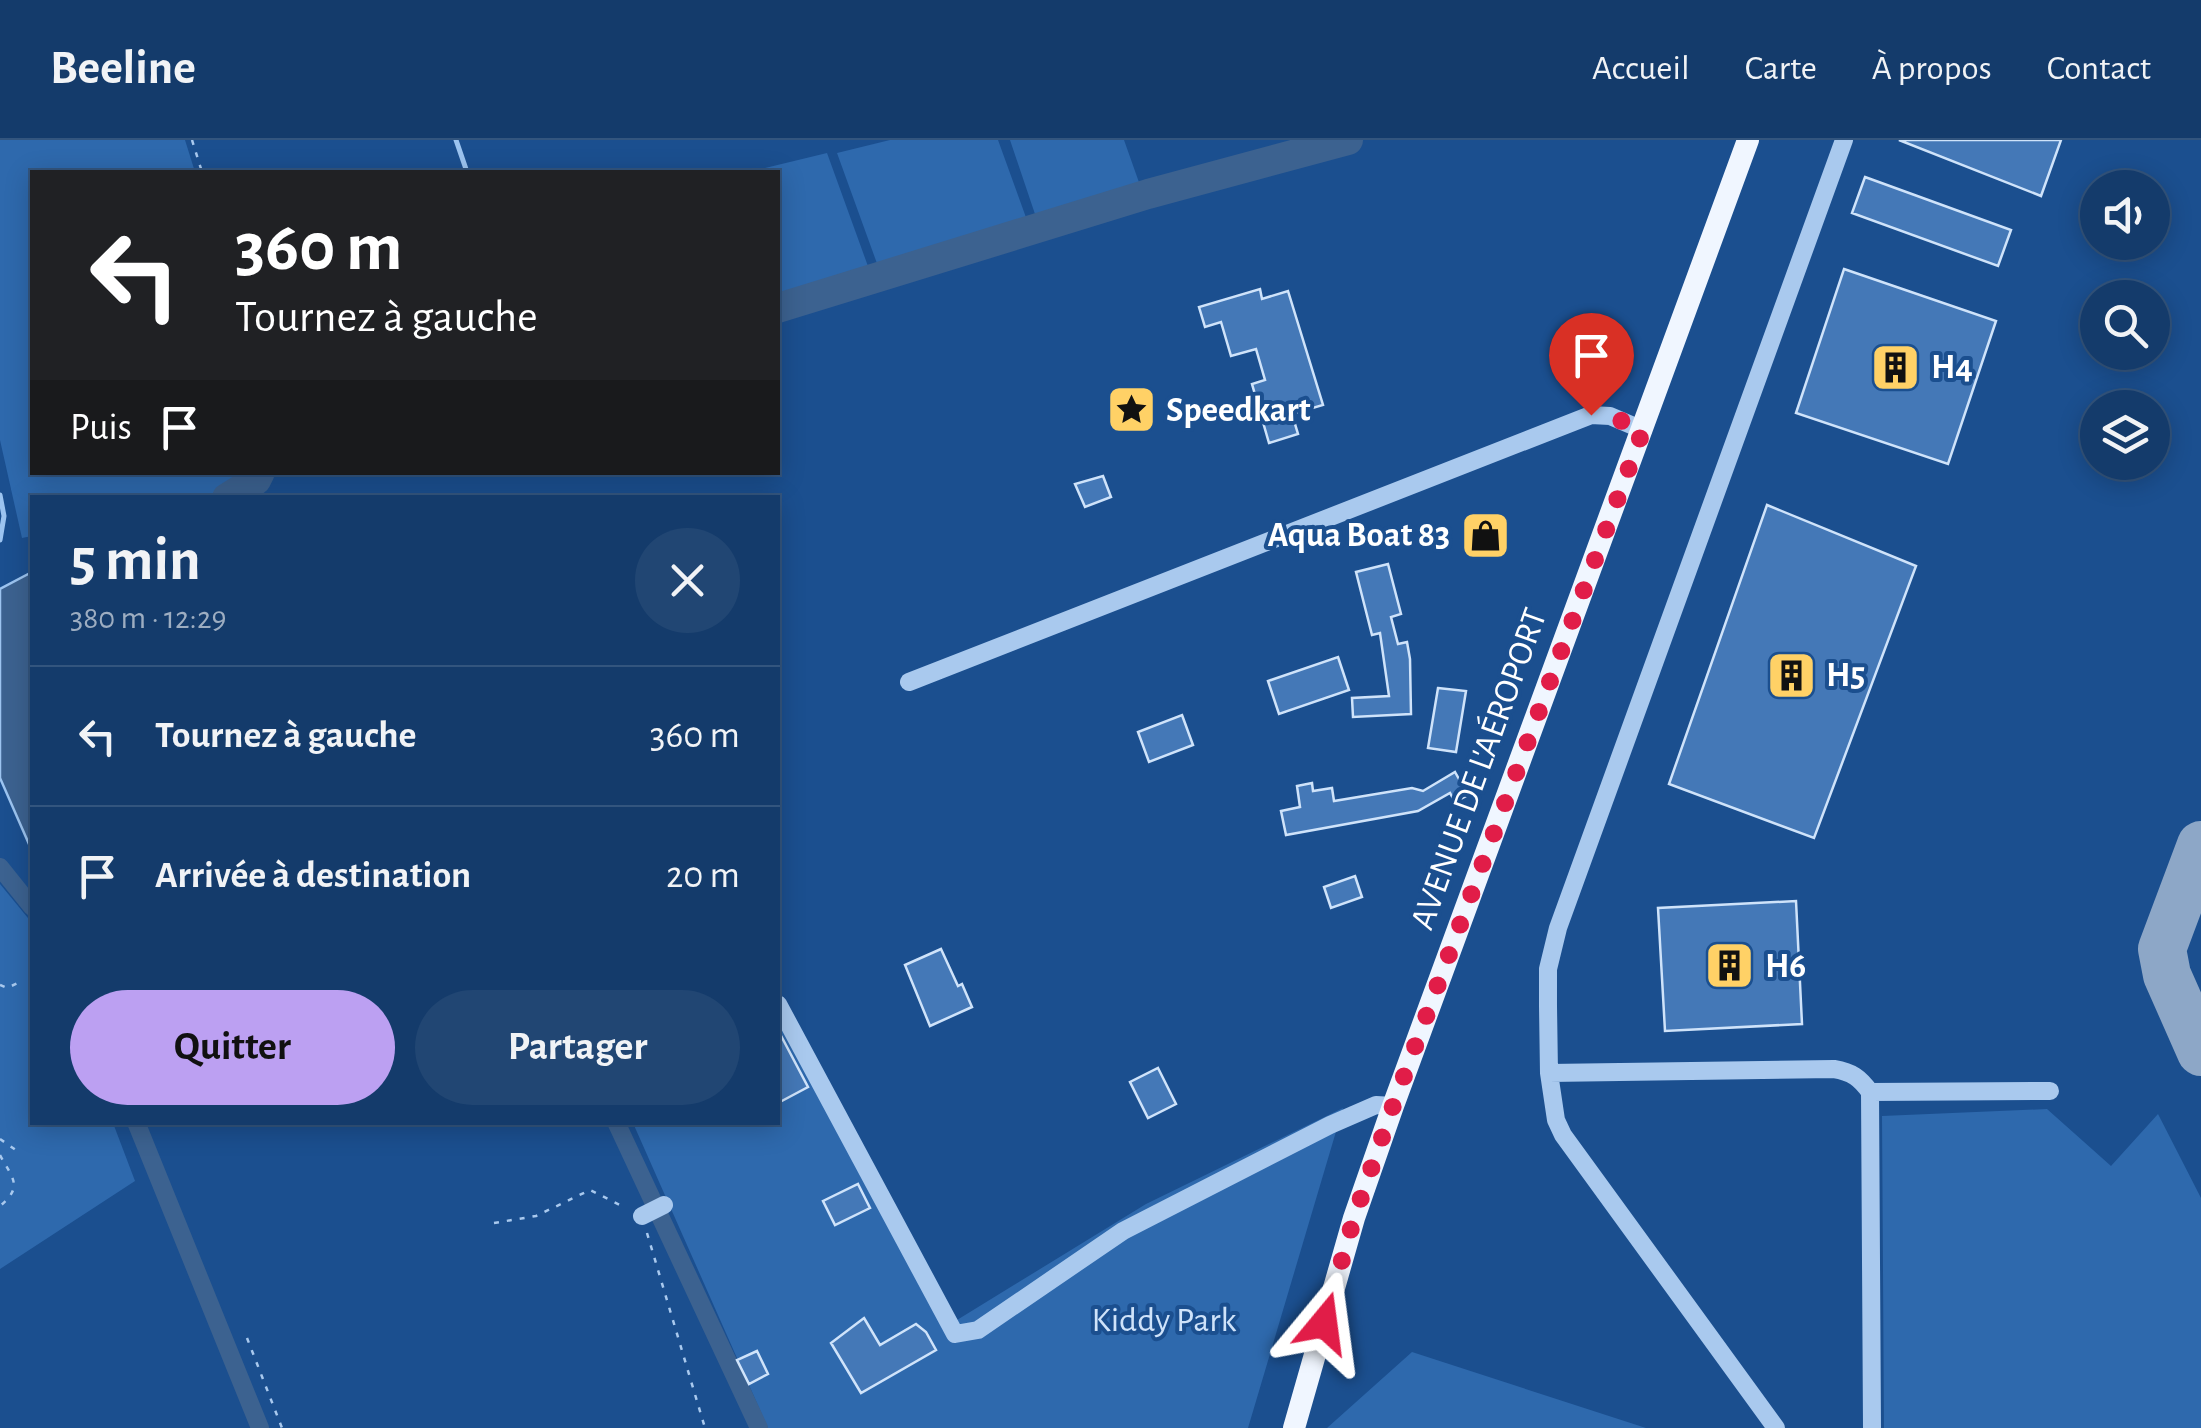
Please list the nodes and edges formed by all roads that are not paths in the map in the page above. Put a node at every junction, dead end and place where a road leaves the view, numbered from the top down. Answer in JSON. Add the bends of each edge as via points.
{"nodes":[{"id":1,"x":1748,"y":140,"type":"edge"},
{"id":2,"x":1844,"y":140,"type":"edge"},
{"id":3,"x":1643,"y":430,"type":"junction"},
{"id":4,"x":909,"y":682,"type":"dead end"},
{"id":5,"x":780,"y":1008,"type":"edge"},
{"id":6,"x":1550,"y":1073,"type":"junction"},
{"id":7,"x":2050,"y":1090,"type":"dead end"},
{"id":8,"x":1870,"y":1092,"type":"junction"},
{"id":9,"x":1393,"y":1106,"type":"junction"},
{"id":10,"x":664,"y":1205,"type":"dead end"},
{"id":11,"x":642,"y":1216,"type":"road end"},
{"id":12,"x":1294,"y":1428,"type":"edge"},
{"id":13,"x":1776,"y":1428,"type":"edge"},
{"id":14,"x":1872,"y":1428,"type":"edge"}],
"edges":[{"from":1,"to":3,"type":"main road","name":"AVENUE DE L'AÉROPORT"},
{"from":2,"to":6,"type":"street","via":[[1558,928],[1548,969]]},
{"from":3,"to":4,"type":"street","via":[[1591,415]]},
{"from":3,"to":9,"type":"main road","name":"AVENUE DE L'AÉROPORT"},
{"from":5,"to":9,"type":"street","via":[[955,1334],[978,1330],[1123,1231],[1330,1125],[1376,1105]]},
{"from":6,"to":8,"type":"street","via":[[1834,1069],[1856,1076]]},
{"from":6,"to":13,"type":"street","via":[[1563,1135]]},
{"from":7,"to":8,"type":"street"},
{"from":8,"to":14,"type":"street"},
{"from":9,"to":12,"type":"main road","name":"AVENUE DE L'AÉROPORT"},
{"from":10,"to":11,"type":"street"}]}
